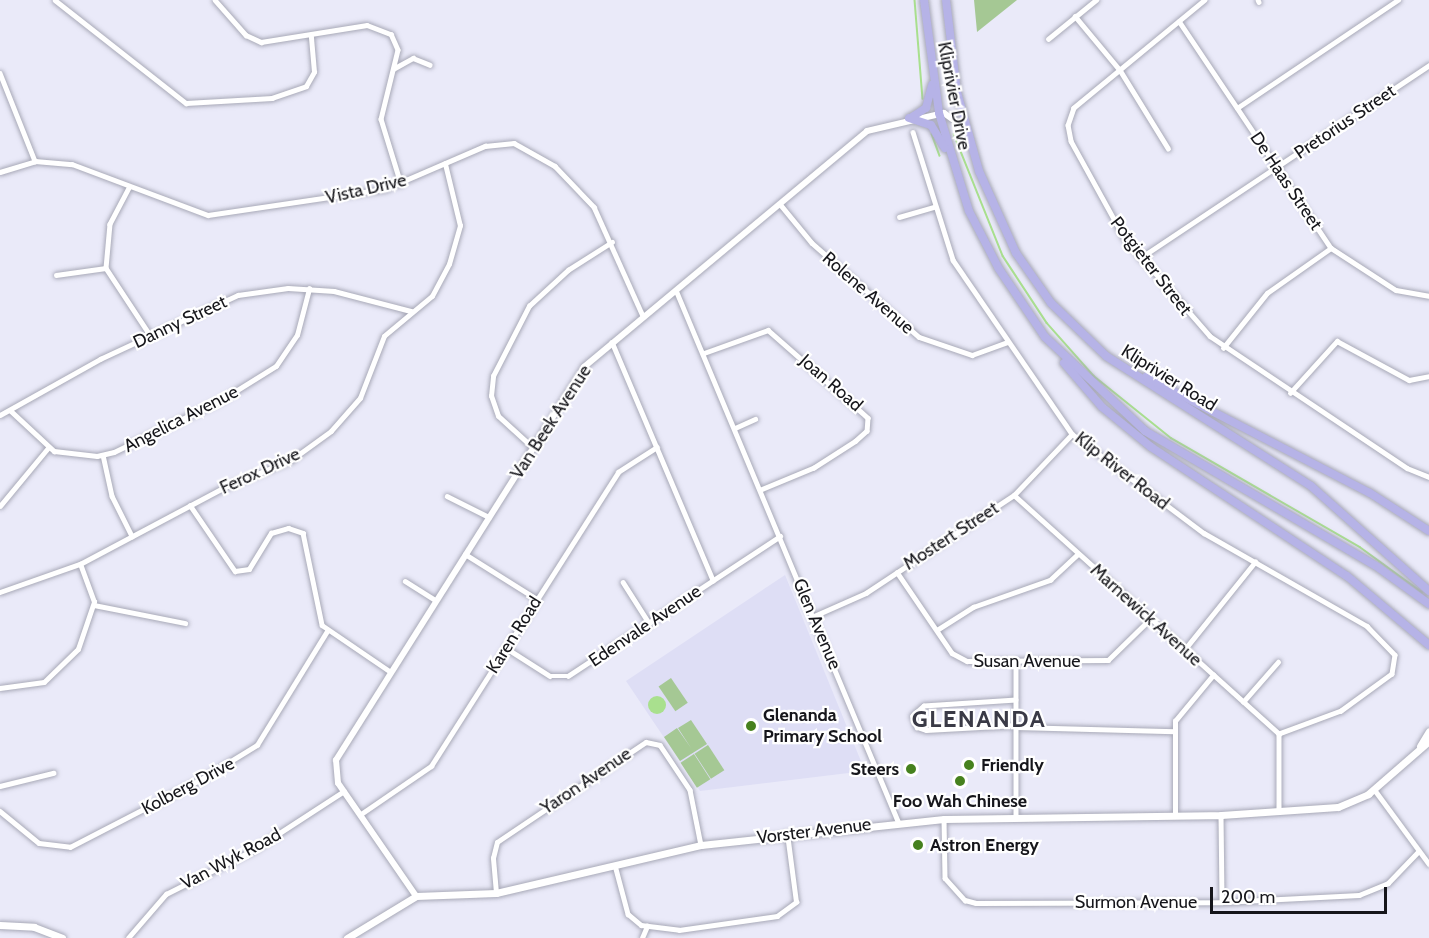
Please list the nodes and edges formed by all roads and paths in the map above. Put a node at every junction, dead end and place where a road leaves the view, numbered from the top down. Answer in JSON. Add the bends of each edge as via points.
{"nodes":[{"id":1,"x":55,"y":0,"type":"edge"},
{"id":2,"x":215,"y":0,"type":"edge"},
{"id":3,"x":924,"y":0,"type":"edge"},
{"id":4,"x":946,"y":0,"type":"edge"},
{"id":5,"x":1096,"y":0,"type":"edge"},
{"id":6,"x":1205,"y":0,"type":"edge"},
{"id":7,"x":1398,"y":0,"type":"edge"},
{"id":8,"x":1075,"y":16,"type":"junction"},
{"id":9,"x":1179,"y":21,"type":"junction"},
{"id":10,"x":311,"y":35,"type":"junction"},
{"id":11,"x":1048,"y":39,"type":"dead end"},
{"id":12,"x":430,"y":65,"type":"dead end"},
{"id":13,"x":1429,"y":65,"type":"edge"},
{"id":14,"x":393,"y":69,"type":"junction"},
{"id":15,"x":1120,"y":70,"type":"junction"},
{"id":16,"x":0,"y":73,"type":"edge"},
{"id":17,"x":932,"y":83,"type":"junction"},
{"id":18,"x":1237,"y":108,"type":"junction"},
{"id":19,"x":939,"y":113,"type":"junction"},
{"id":20,"x":910,"y":117,"type":"junction"},
{"id":21,"x":966,"y":129,"type":"junction"},
{"id":22,"x":913,"y":132,"type":"dead end"},
{"id":23,"x":1168,"y":148,"type":"dead end"},
{"id":24,"x":35,"y":161,"type":"junction"},
{"id":25,"x":952,"y":162,"type":"junction"},
{"id":26,"x":445,"y":164,"type":"junction"},
{"id":27,"x":1276,"y":167,"type":"junction"},
{"id":28,"x":0,"y":172,"type":"edge"},
{"id":29,"x":401,"y":184,"type":"junction"},
{"id":30,"x":129,"y":188,"type":"junction"},
{"id":31,"x":780,"y":204,"type":"junction"},
{"id":32,"x":934,"y":207,"type":"junction"},
{"id":33,"x":899,"y":218,"type":"dead end"},
{"id":34,"x":612,"y":242,"type":"junction"},
{"id":35,"x":1331,"y":248,"type":"junction"},
{"id":36,"x":1140,"y":258,"type":"junction"},
{"id":37,"x":106,"y":268,"type":"junction"},
{"id":38,"x":56,"y":275,"type":"dead end"},
{"id":39,"x":309,"y":289,"type":"junction"},
{"id":40,"x":676,"y":290,"type":"junction"},
{"id":41,"x":1429,"y":296,"type":"edge"},
{"id":42,"x":411,"y":311,"type":"junction"},
{"id":43,"x":643,"y":316,"type":"junction"},
{"id":44,"x":150,"y":335,"type":"junction"},
{"id":45,"x":612,"y":342,"type":"junction"},
{"id":46,"x":1007,"y":342,"type":"junction"},
{"id":47,"x":1223,"y":348,"type":"junction"},
{"id":48,"x":1058,"y":351,"type":"junction"},
{"id":49,"x":704,"y":353,"type":"junction"},
{"id":50,"x":1123,"y":367,"type":"junction"},
{"id":51,"x":1429,"y":376,"type":"edge"},
{"id":52,"x":1290,"y":393,"type":"junction"},
{"id":53,"x":11,"y":411,"type":"junction"},
{"id":54,"x":0,"y":415,"type":"edge"},
{"id":55,"x":755,"y":419,"type":"dead end"},
{"id":56,"x":735,"y":428,"type":"junction"},
{"id":57,"x":1072,"y":434,"type":"junction"},
{"id":58,"x":657,"y":447,"type":"junction"},
{"id":59,"x":48,"y":448,"type":"junction"},
{"id":60,"x":533,"y":448,"type":"junction"},
{"id":61,"x":103,"y":455,"type":"junction"},
{"id":62,"x":1429,"y":477,"type":"edge"},
{"id":63,"x":761,"y":490,"type":"junction"},
{"id":64,"x":1014,"y":495,"type":"junction"},
{"id":65,"x":447,"y":496,"type":"dead end"},
{"id":66,"x":190,"y":505,"type":"junction"},
{"id":67,"x":0,"y":506,"type":"edge"},
{"id":68,"x":489,"y":517,"type":"junction"},
{"id":69,"x":1429,"y":531,"type":"edge"},
{"id":70,"x":132,"y":536,"type":"junction"},
{"id":71,"x":780,"y":536,"type":"junction"},
{"id":72,"x":465,"y":554,"type":"junction"},
{"id":73,"x":1078,"y":554,"type":"junction"},
{"id":74,"x":1255,"y":562,"type":"junction"},
{"id":75,"x":80,"y":564,"type":"junction"},
{"id":76,"x":897,"y":572,"type":"junction"},
{"id":77,"x":714,"y":580,"type":"junction"},
{"id":78,"x":405,"y":581,"type":"dead end"},
{"id":79,"x":623,"y":582,"type":"dead end"},
{"id":80,"x":1429,"y":591,"type":"edge"},
{"id":81,"x":0,"y":592,"type":"edge"},
{"id":82,"x":537,"y":599,"type":"junction"},
{"id":83,"x":436,"y":600,"type":"junction"},
{"id":84,"x":1429,"y":604,"type":"edge"},
{"id":85,"x":94,"y":605,"type":"junction"},
{"id":86,"x":814,"y":616,"type":"junction"},
{"id":87,"x":1150,"y":619,"type":"junction"},
{"id":88,"x":649,"y":622,"type":"junction"},
{"id":89,"x":184,"y":623,"type":"dead end"},
{"id":90,"x":937,"y":630,"type":"junction"},
{"id":91,"x":327,"y":631,"type":"junction"},
{"id":92,"x":1429,"y":645,"type":"edge"},
{"id":93,"x":506,"y":648,"type":"junction"},
{"id":94,"x":1185,"y":649,"type":"junction"},
{"id":95,"x":1016,"y":662,"type":"junction"},
{"id":96,"x":1278,"y":662,"type":"dead end"},
{"id":97,"x":391,"y":672,"type":"junction"},
{"id":98,"x":1213,"y":675,"type":"junction"},
{"id":99,"x":0,"y":688,"type":"edge"},
{"id":100,"x":1016,"y":700,"type":"junction"},
{"id":101,"x":1243,"y":702,"type":"junction"},
{"id":102,"x":1016,"y":726,"type":"junction"},
{"id":103,"x":1174,"y":731,"type":"junction"},
{"id":104,"x":1429,"y":731,"type":"edge"},
{"id":105,"x":1279,"y":734,"type":"junction"},
{"id":106,"x":1425,"y":743,"type":"edge"},
{"id":107,"x":53,"y":773,"type":"dead end"},
{"id":108,"x":0,"y":786,"type":"edge"},
{"id":109,"x":1374,"y":789,"type":"junction"},
{"id":110,"x":344,"y":791,"type":"junction"},
{"id":111,"x":0,"y":811,"type":"edge"},
{"id":112,"x":1279,"y":811,"type":"junction"},
{"id":113,"x":361,"y":814,"type":"junction"},
{"id":114,"x":1016,"y":815,"type":"junction"},
{"id":115,"x":1175,"y":815,"type":"junction"},
{"id":116,"x":1221,"y":815,"type":"junction"},
{"id":117,"x":944,"y":819,"type":"junction"},
{"id":118,"x":898,"y":821,"type":"junction"},
{"id":119,"x":787,"y":834,"type":"junction"},
{"id":120,"x":701,"y":845,"type":"junction"},
{"id":121,"x":1418,"y":853,"type":"junction"},
{"id":122,"x":1429,"y":864,"type":"edge"},
{"id":123,"x":615,"y":865,"type":"junction"},
{"id":124,"x":496,"y":892,"type":"junction"},
{"id":125,"x":416,"y":896,"type":"junction"},
{"id":126,"x":1222,"y":902,"type":"junction"},
{"id":127,"x":0,"y":925,"type":"edge"},
{"id":128,"x":647,"y":926,"type":"junction"},
{"id":129,"x":62,"y":938,"type":"edge"},
{"id":130,"x":128,"y":938,"type":"edge"},
{"id":131,"x":347,"y":938,"type":"edge"},
{"id":132,"x":642,"y":938,"type":"edge"}],
"edges":[{"from":1,"to":10,"type":"street","via":[[186,103],[272,98],[306,86],[314,72]]},
{"from":2,"to":10,"type":"street","via":[[252,39],[271,42]]},
{"from":3,"to":17,"type":"main road","name":"Kliprivier Drive"},
{"from":4,"to":21,"type":"main road","name":"Kliprivier Drive"},
{"from":5,"to":8,"type":"street"},
{"from":6,"to":9,"type":"street","name":"Potgieter Street"},
{"from":7,"to":18,"type":"street"},
{"from":8,"to":11,"type":"street"},
{"from":8,"to":15,"type":"street"},
{"from":9,"to":15,"type":"street","name":"Potgieter Street"},
{"from":9,"to":18,"type":"street","name":"De Haas Street"},
{"from":10,"to":14,"type":"street","via":[[372,25],[396,41]]},
{"from":12,"to":14,"type":"street","via":[[413,58]]},
{"from":13,"to":27,"type":"street","name":"Pretorius Street"},
{"from":14,"to":29,"type":"street","via":[[381,119]]},
{"from":15,"to":23,"type":"street"},
{"from":15,"to":36,"type":"street","name":"Potgieter Street","via":[[1074,108],[1068,129],[1117,227]]},
{"from":16,"to":24,"type":"street"},
{"from":17,"to":19,"type":"main road","name":"Kliprivier Drive"},
{"from":17,"to":20,"type":"main road","via":[[928,104]]},
{"from":18,"to":27,"type":"street","name":"De Haas Street"},
{"from":19,"to":20,"type":"street","name":"Van Beek Avenue"},
{"from":19,"to":21,"type":"street","via":[[956,118]]},
{"from":19,"to":25,"type":"main road","name":"Kliprivier Drive"},
{"from":20,"to":25,"type":"main road","via":[[934,128]]},
{"from":20,"to":31,"type":"street","name":"Van Beek Avenue","via":[[867,131]]},
{"from":21,"to":50,"type":"main road","name":"Kliprivier Road","via":[[997,214],[1033,280],[1073,327]]},
{"from":22,"to":32,"type":"street","name":"Klip River Road"},
{"from":24,"to":28,"type":"street","name":"Vista Drive"},
{"from":24,"to":30,"type":"street","name":"Vista Drive","via":[[85,167]]},
{"from":25,"to":48,"type":"main road","via":[[999,269]]},
{"from":26,"to":29,"type":"street","name":"Vista Drive"},
{"from":26,"to":34,"type":"street","name":"Vista Drive","via":[[498,141],[524,146],[555,166],[589,202]]},
{"from":26,"to":42,"type":"street","name":"Ferox Drive","via":[[455,192],[459,236],[434,293]]},
{"from":27,"to":35,"type":"street","name":"De Haas Street"},
{"from":27,"to":36,"type":"street","name":"Pretorius Street"},
{"from":29,"to":30,"type":"street","name":"Vista Drive","via":[[208,215]]},
{"from":30,"to":37,"type":"street","via":[[110,224]]},
{"from":31,"to":40,"type":"street","name":"Van Beek Avenue"},
{"from":31,"to":46,"type":"street","name":"Rolene Avenue","via":[[812,243],[919,337],[972,355]]},
{"from":32,"to":33,"type":"street"},
{"from":32,"to":46,"type":"street","name":"Klip River Road","via":[[953,260]]},
{"from":34,"to":43,"type":"street","name":"Vista Drive"},
{"from":34,"to":60,"type":"street","via":[[578,262],[534,301],[493,376],[491,396],[498,416]]},
{"from":35,"to":41,"type":"street","name":"De Haas Street","via":[[1396,290]]},
{"from":35,"to":47,"type":"street","via":[[1267,293]]},
{"from":36,"to":47,"type":"street","name":"Potgieter Street"},
{"from":37,"to":38,"type":"street"},
{"from":37,"to":44,"type":"street"},
{"from":39,"to":42,"type":"street","name":"Danny Street"},
{"from":39,"to":44,"type":"street","name":"Danny Street","via":[[238,295]]},
{"from":39,"to":61,"type":"street","name":"Angelica Avenue","via":[[297,335],[276,366],[223,399]]},
{"from":40,"to":43,"type":"street","name":"Van Beek Avenue"},
{"from":40,"to":49,"type":"street","name":"Glen Avenue"},
{"from":42,"to":66,"type":"street","name":"Ferox Drive","via":[[380,344],[356,403],[324,437],[281,465]]},
{"from":43,"to":45,"type":"street","name":"Van Beek Avenue"},
{"from":44,"to":53,"type":"street","name":"Danny Street"},
{"from":45,"to":58,"type":"street"},
{"from":45,"to":60,"type":"street","name":"Van Beek Avenue","via":[[584,367]]},
{"from":46,"to":57,"type":"street","name":"Klip River Road"},
{"from":47,"to":52,"type":"street","name":"Potgieter Street"},
{"from":48,"to":84,"type":"main road","via":[[1118,410],[1174,451],[1379,568]]},
{"from":48,"to":92,"type":"main road","via":[[1090,395],[1151,447],[1347,576]]},
{"from":49,"to":56,"type":"street","name":"Glen Avenue"},
{"from":49,"to":63,"type":"street","name":"Joan Road","via":[[768,330],[868,418],[867,431],[856,441],[814,468]]},
{"from":50,"to":69,"type":"main road","via":[[1370,493]]},
{"from":50,"to":80,"type":"main road","name":"Kliprivier Road","via":[[1311,486]]},
{"from":51,"to":52,"type":"street","via":[[1409,380],[1337,341]]},
{"from":52,"to":62,"type":"street","name":"Potgieter Street"},
{"from":53,"to":54,"type":"street","name":"Danny Street"},
{"from":53,"to":59,"type":"street"},
{"from":55,"to":56,"type":"street"},
{"from":56,"to":63,"type":"street","name":"Glen Avenue"},
{"from":57,"to":64,"type":"street","name":"Mostert Street"},
{"from":57,"to":74,"type":"street","name":"Klip River Road","via":[[1186,521]]},
{"from":58,"to":77,"type":"street"},
{"from":58,"to":82,"type":"street","name":"Karen Road","via":[[622,466]]},
{"from":59,"to":61,"type":"street","name":"Angelica Avenue"},
{"from":59,"to":67,"type":"street"},
{"from":60,"to":68,"type":"street","name":"Van Beek Avenue"},
{"from":61,"to":70,"type":"street","via":[[112,496]]},
{"from":63,"to":71,"type":"street","name":"Glen Avenue"},
{"from":64,"to":73,"type":"street","name":"Marnewick Avenue"},
{"from":64,"to":76,"type":"street","name":"Mostert Street"},
{"from":65,"to":68,"type":"street"},
{"from":66,"to":70,"type":"street","name":"Ferox Drive"},
{"from":66,"to":91,"type":"street","via":[[235,571],[249,569],[271,533],[288,528],[303,533],[310,546],[319,617]]},
{"from":68,"to":72,"type":"street","name":"Van Beek Avenue"},
{"from":70,"to":75,"type":"street","name":"Ferox Drive"},
{"from":71,"to":77,"type":"street","name":"Edenvale Avenue"},
{"from":71,"to":86,"type":"street","name":"Glen Avenue"},
{"from":72,"to":82,"type":"street"},
{"from":72,"to":83,"type":"street","name":"Van Beek Avenue"},
{"from":73,"to":87,"type":"street","name":"Marnewick Avenue"},
{"from":73,"to":90,"type":"street","via":[[1050,580],[973,607]]},
{"from":74,"to":94,"type":"street"},
{"from":74,"to":105,"type":"street","name":"Klip River Road","via":[[1360,621],[1396,659],[1392,674],[1341,711]]},
{"from":75,"to":81,"type":"street","name":"Ferox Drive"},
{"from":75,"to":85,"type":"street"},
{"from":76,"to":86,"type":"street","name":"Mostert Street","via":[[862,596]]},
{"from":76,"to":90,"type":"street","name":"Susan Avenue"},
{"from":77,"to":88,"type":"street","name":"Edenvale Avenue"},
{"from":78,"to":83,"type":"street"},
{"from":79,"to":88,"type":"street"},
{"from":82,"to":93,"type":"street","name":"Karen Road"},
{"from":83,"to":97,"type":"street","name":"Van Beek Avenue"},
{"from":85,"to":89,"type":"street"},
{"from":85,"to":99,"type":"street","via":[[78,649],[54,675],[29,688]]},
{"from":86,"to":118,"type":"street","name":"Glen Avenue"},
{"from":87,"to":94,"type":"street","name":"Marnewick Avenue"},
{"from":87,"to":95,"type":"street","name":"Susan Avenue","via":[[1108,660]]},
{"from":88,"to":93,"type":"street","name":"Edenvale Avenue","via":[[564,678],[550,676]]},
{"from":90,"to":95,"type":"street","name":"Susan Avenue","via":[[963,660]]},
{"from":91,"to":97,"type":"street"},
{"from":91,"to":111,"type":"street","name":"Kolberg Drive","via":[[257,745],[200,780],[70,847],[39,843]]},
{"from":93,"to":113,"type":"street","name":"Karen Road","via":[[430,766]]},
{"from":94,"to":98,"type":"street","name":"Marnewick Avenue"},
{"from":95,"to":100,"type":"street"},
{"from":96,"to":101,"type":"street"},
{"from":97,"to":110,"type":"street","name":"Van Beek Avenue","via":[[338,756],[335,774]]},
{"from":98,"to":101,"type":"street","name":"Marnewick Avenue"},
{"from":98,"to":103,"type":"street","via":[[1178,715]]},
{"from":100,"to":102,"type":"street"},
{"from":100,"to":102,"type":"street","via":[[924,706],[913,716],[917,727],[926,730]]},
{"from":101,"to":105,"type":"street","name":"Marnewick Avenue"},
{"from":102,"to":103,"type":"street"},
{"from":102,"to":114,"type":"street"},
{"from":103,"to":115,"type":"street"},
{"from":104,"to":106,"type":"main road","name":"Vorster Avenue"},
{"from":105,"to":112,"type":"street"},
{"from":106,"to":109,"type":"main road","name":"Vorster Avenue"},
{"from":107,"to":108,"type":"street"},
{"from":109,"to":112,"type":"main road","name":"Vorster Avenue","via":[[1338,807]]},
{"from":109,"to":121,"type":"street"},
{"from":110,"to":113,"type":"street"},
{"from":110,"to":130,"type":"street","name":"Van Wyk Road","via":[[255,849],[166,894]]},
{"from":112,"to":116,"type":"main road","name":"Vorster Avenue"},
{"from":113,"to":125,"type":"street"},
{"from":114,"to":115,"type":"main road","name":"Vorster Avenue"},
{"from":114,"to":117,"type":"main road","name":"Vorster Avenue"},
{"from":115,"to":116,"type":"main road","name":"Vorster Avenue"},
{"from":116,"to":126,"type":"street"},
{"from":117,"to":118,"type":"main road","name":"Vorster Avenue"},
{"from":117,"to":126,"type":"street","name":"Surmon Avenue","via":[[945,878],[968,901]]},
{"from":118,"to":119,"type":"main road","name":"Vorster Avenue"},
{"from":119,"to":120,"type":"main road","name":"Vorster Avenue"},
{"from":119,"to":128,"type":"street","via":[[796,899],[789,913],[679,930]]},
{"from":120,"to":123,"type":"main road","name":"Vorster Avenue"},
{"from":120,"to":124,"type":"street","name":"Yaron Avenue","via":[[690,790],[660,745],[645,742],[497,842],[493,858]]},
{"from":121,"to":122,"type":"street"},
{"from":121,"to":126,"type":"street","name":"Surmon Avenue","via":[[1388,883],[1369,893]]},
{"from":123,"to":124,"type":"main road","name":"Vorster Avenue"},
{"from":123,"to":128,"type":"street","via":[[628,914]]},
{"from":124,"to":125,"type":"main road","name":"Vorster Avenue"},
{"from":125,"to":131,"type":"main road","name":"Vorster Avenue"},
{"from":127,"to":129,"type":"main road","via":[[34,927]]},
{"from":128,"to":132,"type":"street"}]}
